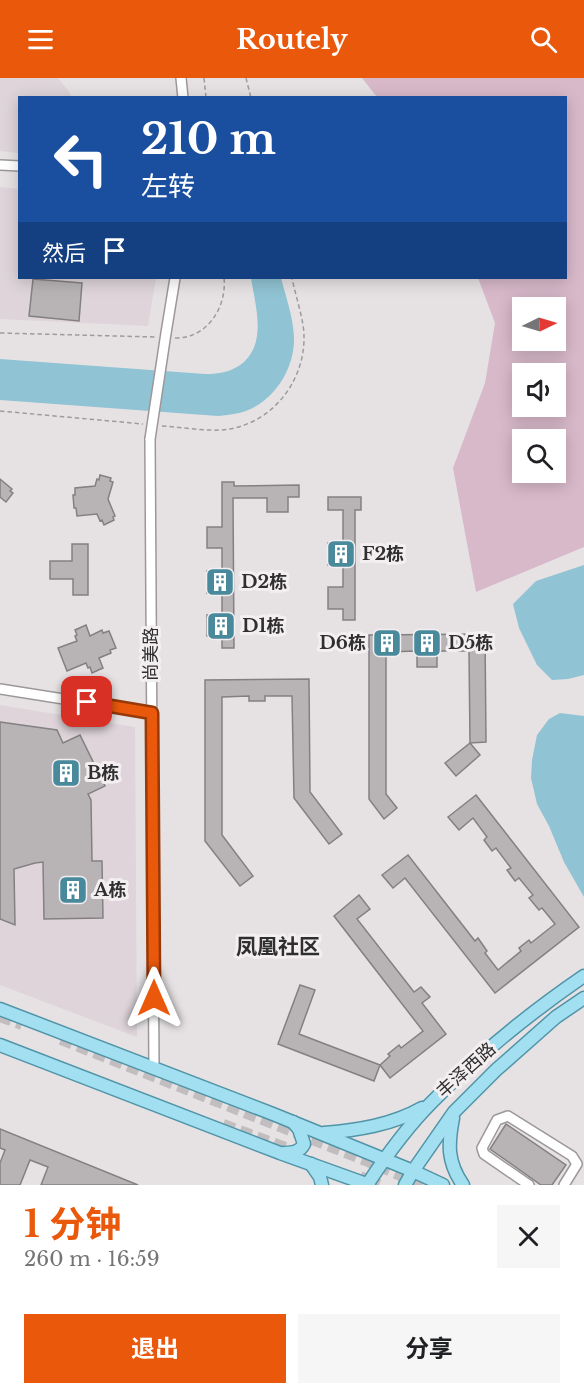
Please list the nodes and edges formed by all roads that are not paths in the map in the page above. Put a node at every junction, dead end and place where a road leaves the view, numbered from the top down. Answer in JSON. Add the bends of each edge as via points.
{"nodes":[{"id":1,"x":181,"y":78,"type":"edge"},
{"id":2,"x":183,"y":96,"type":"edge"},
{"id":3,"x":0,"y":165,"type":"edge"},
{"id":4,"x":18,"y":166,"type":"edge"},
{"id":5,"x":175,"y":279,"type":"edge"},
{"id":6,"x":0,"y":688,"type":"edge"},
{"id":7,"x":152,"y":713,"type":"junction"},
{"id":8,"x":584,"y":976,"type":"edge"},
{"id":9,"x":584,"y":998,"type":"edge"},
{"id":10,"x":0,"y":1009,"type":"edge"},
{"id":11,"x":0,"y":1045,"type":"edge"},
{"id":12,"x":154,"y":1069,"type":"junction"},
{"id":13,"x":431,"y":1102,"type":"junction"},
{"id":14,"x":454,"y":1112,"type":"junction"},
{"id":15,"x":293,"y":1122,"type":"junction"},
{"id":16,"x":321,"y":1134,"type":"junction"},
{"id":17,"x":280,"y":1153,"type":"junction"},
{"id":18,"x":384,"y":1160,"type":"junction"},
{"id":19,"x":311,"y":1164,"type":"junction"},
{"id":20,"x":413,"y":1171,"type":"junction"},
{"id":21,"x":322,"y":1185,"type":"edge"},
{"id":22,"x":368,"y":1185,"type":"edge"},
{"id":23,"x":405,"y":1185,"type":"edge"},
{"id":24,"x":443,"y":1185,"type":"edge"},
{"id":25,"x":463,"y":1185,"type":"edge"},
{"id":26,"x":529,"y":1185,"type":"edge"},
{"id":27,"x":564,"y":1185,"type":"edge"}],
"edges":[{"from":1,"to":2,"type":"street"},
{"from":3,"to":4,"type":"street"},
{"from":5,"to":7,"type":"street","name":"尚美路","bridge":true,"via":[[150,439]]},
{"from":6,"to":7,"type":"street"},
{"from":7,"to":12,"type":"street","name":"尚美路"},
{"from":8,"to":13,"type":"main road","name":"丰泽西路","via":[[483,1054]]},
{"from":9,"to":14,"type":"main road","name":"丰泽西路","via":[[556,1017]]},
{"from":10,"to":12,"type":"main road"},
{"from":11,"to":17,"type":"main road"},
{"from":12,"to":15,"type":"main road"},
{"from":13,"to":16,"type":"main road","via":[[389,1122]]},
{"from":13,"to":18,"type":"main road","name":"丰泽西路"},
{"from":14,"to":20,"type":"main road","name":"丰泽西路"},
{"from":14,"to":25,"type":"main road","via":[[449,1151]]},
{"from":15,"to":16,"type":"main road"},
{"from":15,"to":17,"type":"main road","via":[[304,1144],[297,1151]]},
{"from":16,"to":18,"type":"main road"},
{"from":17,"to":19,"type":"main road"},
{"from":18,"to":20,"type":"main road"},
{"from":18,"to":22,"type":"main road","name":"丰泽西路"},
{"from":19,"to":21,"type":"main road"},
{"from":19,"to":22,"type":"main road"},
{"from":20,"to":23,"type":"main road","name":"丰泽西路"},
{"from":20,"to":24,"type":"main road"},
{"from":26,"to":27,"type":"street","via":[[484,1154],[482,1148],[497,1120],[508,1116],[572,1156],[577,1164]]}]}
